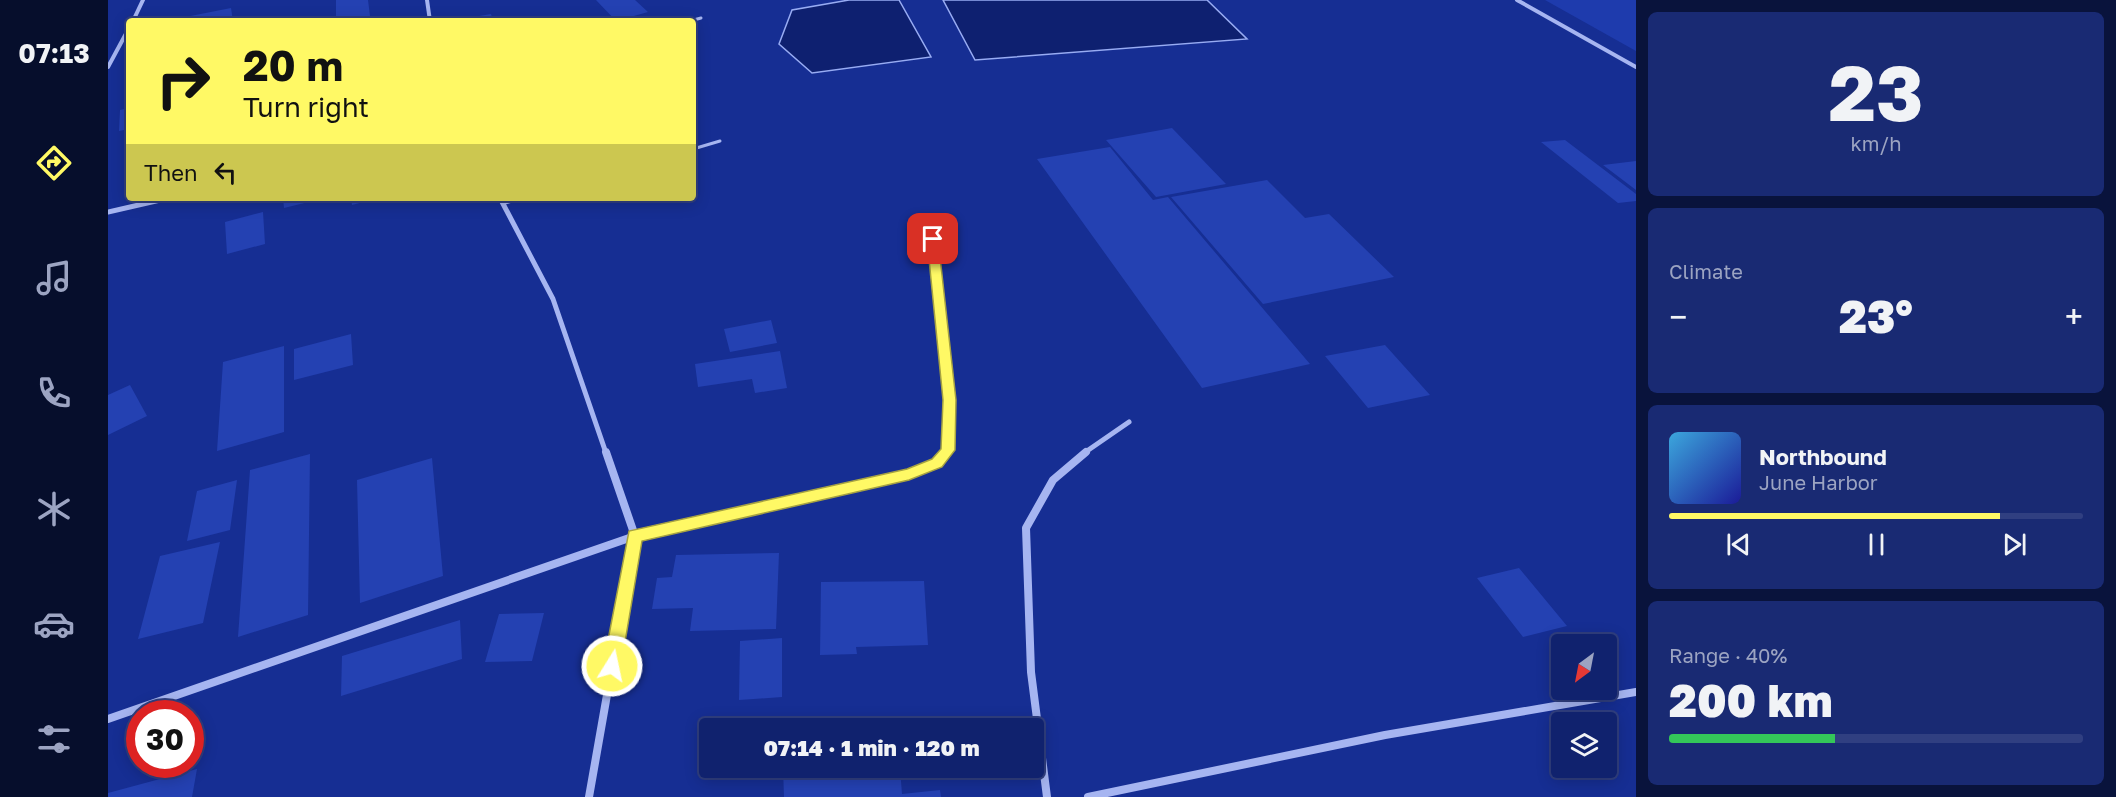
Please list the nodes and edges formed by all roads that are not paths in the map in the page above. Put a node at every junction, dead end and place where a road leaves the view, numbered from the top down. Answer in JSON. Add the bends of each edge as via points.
{"nodes":[{"id":1,"x":143,"y":0,"type":"edge"},
{"id":2,"x":427,"y":0,"type":"edge"},
{"id":3,"x":1517,"y":0,"type":"edge"},
{"id":4,"x":134,"y":18,"type":"edge"},
{"id":5,"x":430,"y":18,"type":"edge"},
{"id":6,"x":700,"y":18,"type":"dead end"},
{"id":7,"x":696,"y":19,"type":"edge"},
{"id":8,"x":126,"y":34,"type":"edge"},
{"id":9,"x":108,"y":67,"type":"edge"},
{"id":10,"x":1636,"y":67,"type":"edge"},
{"id":11,"x":720,"y":141,"type":"dead end"},
{"id":12,"x":696,"y":148,"type":"edge"},
{"id":13,"x":156,"y":201,"type":"edge"},
{"id":14,"x":502,"y":201,"type":"edge"},
{"id":15,"x":108,"y":212,"type":"edge"},
{"id":16,"x":933,"y":239,"type":"dead end"},
{"id":17,"x":1129,"y":422,"type":"dead end"},
{"id":18,"x":635,"y":536,"type":"junction"},
{"id":19,"x":1636,"y":692,"type":"edge"},
{"id":20,"x":108,"y":719,"type":"edge"},
{"id":21,"x":589,"y":797,"type":"edge"},
{"id":22,"x":1047,"y":797,"type":"edge"},
{"id":23,"x":1088,"y":797,"type":"edge"}],
"edges":[{"from":1,"to":4,"type":"street"},
{"from":2,"to":5,"type":"street"},
{"from":3,"to":10,"type":"street"},
{"from":6,"to":7,"type":"lane"},
{"from":8,"to":9,"type":"street"},
{"from":11,"to":12,"type":"lane"},
{"from":13,"to":15,"type":"street"},
{"from":14,"to":18,"type":"street","via":[[553,299]]},
{"from":16,"to":18,"type":"street","via":[[949,400],[948,450],[937,463],[909,474]]},
{"from":17,"to":22,"type":"street","via":[[1092,446],[1053,480],[1026,528],[1031,672]]},
{"from":18,"to":20,"type":"street"},
{"from":18,"to":21,"type":"street"},
{"from":19,"to":23,"type":"street","via":[[1385,735]]}]}
